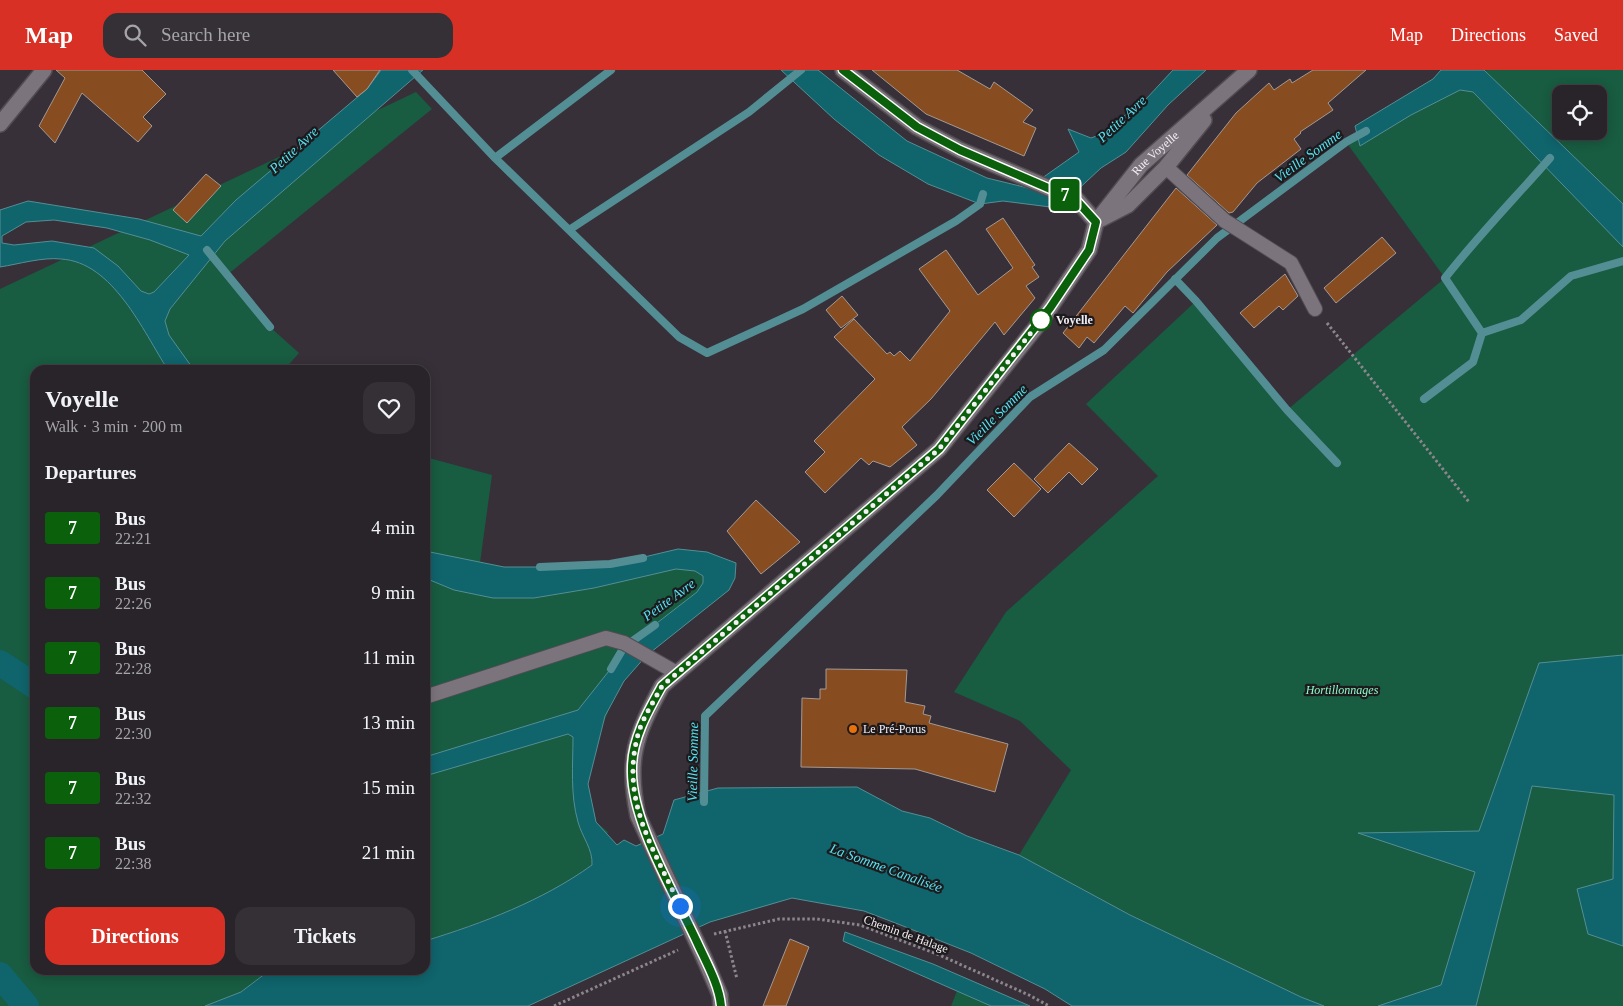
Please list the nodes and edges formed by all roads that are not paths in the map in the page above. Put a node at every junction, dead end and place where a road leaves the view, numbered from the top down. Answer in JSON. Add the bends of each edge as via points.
{"nodes":[{"id":1,"x":44,"y":70,"type":"edge"},
{"id":2,"x":843,"y":70,"type":"edge"},
{"id":3,"x":1248,"y":70,"type":"edge"},
{"id":4,"x":1224,"y":94,"type":"junction"},
{"id":5,"x":0,"y":124,"type":"edge"},
{"id":6,"x":1166,"y":167,"type":"junction"},
{"id":7,"x":1096,"y":222,"type":"junction"},
{"id":8,"x":1315,"y":309,"type":"road end"},
{"id":9,"x":677,"y":673,"type":"junction"},
{"id":10,"x":430,"y":695,"type":"edge"},
{"id":11,"x":721,"y":1006,"type":"edge"}],
"edges":[{"from":1,"to":5,"type":"street"},
{"from":2,"to":7,"type":"street","via":[[917,127],[960,150],[1076,200]]},
{"from":3,"to":4,"type":"street","name":"Rue Voyelle"},
{"from":4,"to":6,"type":"street","name":"Rue Voyelle"},
{"from":4,"to":7,"type":"street","name":"Rue Voyelle","via":[[1141,165]]},
{"from":6,"to":7,"type":"street","name":"Rue Voyelle","via":[[1128,205]]},
{"from":6,"to":8,"type":"lane","name":"Rue Voyelle","via":[[1225,221],[1291,263]]},
{"from":7,"to":9,"type":"street","name":"Rue Voyelle","via":[[1089,250],[1045,314],[939,449]]},
{"from":9,"to":10,"type":"lane","via":[[624,643],[606,638]]},
{"from":9,"to":11,"type":"street","name":"Rue Voyelle","bridge":true,"via":[[662,686],[640,730],[632,767],[638,816],[705,960],[720,995]]}]}
